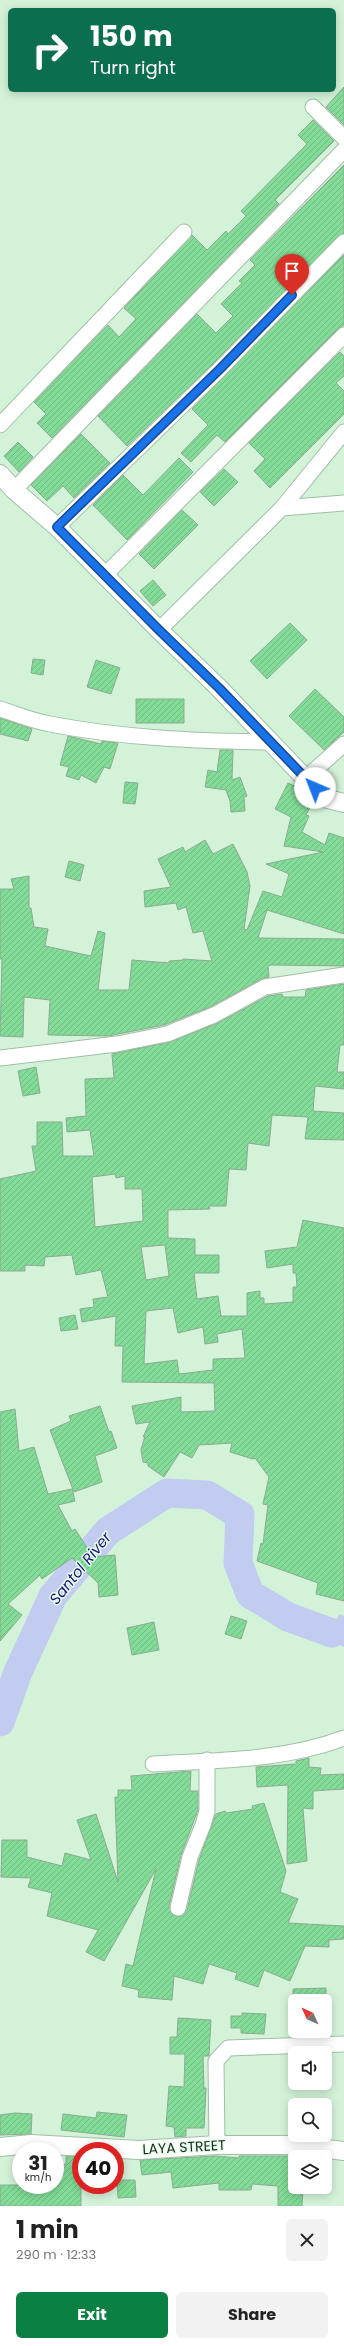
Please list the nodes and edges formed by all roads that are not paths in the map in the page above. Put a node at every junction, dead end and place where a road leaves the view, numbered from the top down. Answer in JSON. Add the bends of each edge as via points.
{"nodes":[{"id":1,"x":313,"y":107,"type":"dead end"},
{"id":2,"x":344,"y":138,"type":"edge"},
{"id":3,"x":344,"y":150,"type":"edge"},
{"id":4,"x":184,"y":232,"type":"dead end"},
{"id":5,"x":344,"y":242,"type":"edge"},
{"id":6,"x":344,"y":335,"type":"edge"},
{"id":7,"x":0,"y":425,"type":"edge"},
{"id":8,"x":344,"y":432,"type":"edge"},
{"id":9,"x":0,"y":474,"type":"edge"},
{"id":10,"x":14,"y":490,"type":"junction"},
{"id":11,"x":344,"y":503,"type":"edge"},
{"id":12,"x":282,"y":508,"type":"junction"},
{"id":13,"x":57,"y":527,"type":"junction"},
{"id":14,"x":104,"y":576,"type":"junction"},
{"id":15,"x":159,"y":630,"type":"junction"},
{"id":16,"x":0,"y":709,"type":"edge"},
{"id":17,"x":269,"y":742,"type":"junction"},
{"id":18,"x":344,"y":744,"type":"edge"},
{"id":19,"x":306,"y":778,"type":"junction"},
{"id":20,"x":344,"y":803,"type":"edge"},
{"id":21,"x":344,"y":975,"type":"edge"},
{"id":22,"x":0,"y":1058,"type":"edge"},
{"id":23,"x":344,"y":1738,"type":"edge"},
{"id":24,"x":207,"y":1760,"type":"junction"},
{"id":25,"x":153,"y":1764,"type":"dead end"},
{"id":26,"x":178,"y":1908,"type":"dead end"},
{"id":27,"x":344,"y":2044,"type":"edge"},
{"id":28,"x":217,"y":2145,"type":"junction"},
{"id":29,"x":0,"y":2147,"type":"edge"},
{"id":30,"x":344,"y":2151,"type":"edge"}],
"edges":[{"from":1,"to":2,"type":"street"},
{"from":3,"to":10,"type":"street"},
{"from":4,"to":7,"type":"street"},
{"from":5,"to":13,"type":"street","via":[[220,369]]},
{"from":6,"to":14,"type":"street"},
{"from":8,"to":12,"type":"street"},
{"from":9,"to":10,"type":"street"},
{"from":10,"to":13,"type":"street"},
{"from":11,"to":12,"type":"street"},
{"from":12,"to":15,"type":"street"},
{"from":13,"to":14,"type":"street"},
{"from":14,"to":15,"type":"street"},
{"from":15,"to":17,"type":"street","via":[[219,688]]},
{"from":16,"to":17,"type":"street","via":[[49,724],[128,735],[179,740]]},
{"from":17,"to":19,"type":"street"},
{"from":18,"to":19,"type":"street"},
{"from":19,"to":20,"type":"street","via":[[324,798]]},
{"from":21,"to":22,"type":"street","via":[[265,987],[214,1015],[167,1034],[117,1044]]},
{"from":23,"to":24,"type":"street","via":[[322,1746],[251,1758]]},
{"from":24,"to":25,"type":"street"},
{"from":24,"to":26,"type":"street","via":[[207,1811],[204,1825],[190,1857]]},
{"from":27,"to":28,"type":"street","via":[[228,2048],[216,2061]]},
{"from":28,"to":29,"type":"street","name":"LAYA STREET","via":[[139,2150],[31,2144]]},
{"from":28,"to":30,"type":"street","name":"LAYA STREET","via":[[296,2144]]}]}
